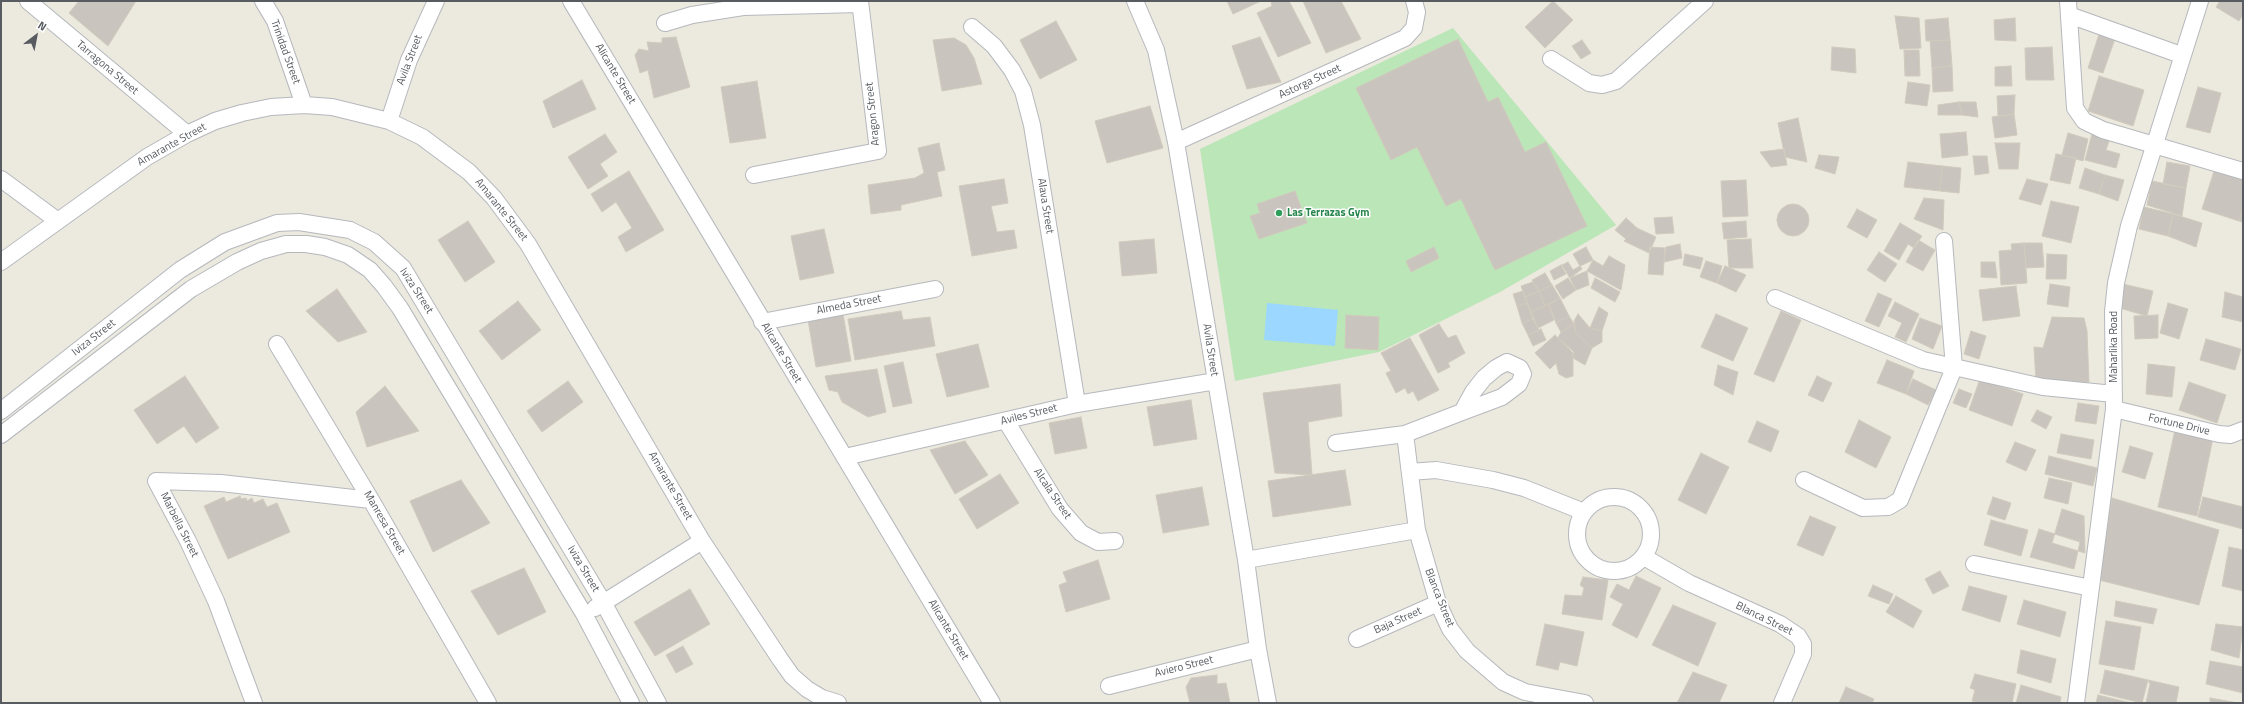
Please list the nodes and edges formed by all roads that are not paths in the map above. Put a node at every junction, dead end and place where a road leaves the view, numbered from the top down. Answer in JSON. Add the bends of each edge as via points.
{"nodes":[{"id":1,"x":28,"y":1,"type":"edge"},
{"id":2,"x":263,"y":1,"type":"edge"},
{"id":3,"x":436,"y":1,"type":"edge"},
{"id":4,"x":572,"y":1,"type":"edge"},
{"id":5,"x":1135,"y":1,"type":"edge"},
{"id":6,"x":1414,"y":1,"type":"edge"},
{"id":7,"x":1705,"y":1,"type":"edge"},
{"id":8,"x":2200,"y":1,"type":"edge"},
{"id":9,"x":860,"y":2,"type":"edge"},
{"id":10,"x":2068,"y":8,"type":"edge"},
{"id":11,"x":665,"y":23,"type":"dead end"},
{"id":12,"x":972,"y":27,"type":"dead end"},
{"id":13,"x":2181,"y":55,"type":"junction"},
{"id":14,"x":1551,"y":59,"type":"dead end"},
{"id":15,"x":304,"y":105,"type":"junction"},
{"id":16,"x":388,"y":121,"type":"junction"},
{"id":17,"x":187,"y":134,"type":"junction"},
{"id":18,"x":1176,"y":142,"type":"junction"},
{"id":19,"x":2155,"y":145,"type":"junction"},
{"id":20,"x":2243,"y":170,"type":"edge"},
{"id":21,"x":754,"y":175,"type":"dead end"},
{"id":22,"x":1,"y":179,"type":"edge"},
{"id":23,"x":58,"y":221,"type":"junction"},
{"id":24,"x":1944,"y":241,"type":"dead end"},
{"id":25,"x":1,"y":262,"type":"edge"},
{"id":26,"x":935,"y":288,"type":"dead end"},
{"id":27,"x":1775,"y":298,"type":"dead end"},
{"id":28,"x":762,"y":322,"type":"junction"},
{"id":29,"x":277,"y":344,"type":"dead end"},
{"id":30,"x":1954,"y":368,"type":"junction"},
{"id":31,"x":1216,"y":381,"type":"junction"},
{"id":32,"x":2114,"y":401,"type":"junction"},
{"id":33,"x":1077,"y":404,"type":"junction"},
{"id":34,"x":1,"y":411,"type":"edge"},
{"id":35,"x":1462,"y":412,"type":"dead end"},
{"id":36,"x":1006,"y":421,"type":"junction"},
{"id":37,"x":2243,"y":430,"type":"edge"},
{"id":38,"x":1405,"y":434,"type":"junction"},
{"id":39,"x":1,"y":435,"type":"edge"},
{"id":40,"x":1336,"y":443,"type":"dead end"},
{"id":41,"x":845,"y":457,"type":"junction"},
{"id":42,"x":1410,"y":472,"type":"junction"},
{"id":43,"x":1804,"y":480,"type":"dead end"},
{"id":44,"x":371,"y":500,"type":"junction"},
{"id":45,"x":1584,"y":512,"type":"junction"},
{"id":46,"x":1417,"y":530,"type":"junction"},
{"id":47,"x":702,"y":541,"type":"junction"},
{"id":48,"x":1115,"y":541,"type":"dead end"},
{"id":49,"x":1644,"y":557,"type":"junction"},
{"id":50,"x":1246,"y":560,"type":"junction"},
{"id":51,"x":1974,"y":564,"type":"dead end"},
{"id":52,"x":2091,"y":588,"type":"junction"},
{"id":53,"x":603,"y":602,"type":"junction"},
{"id":54,"x":1438,"y":603,"type":"junction"},
{"id":55,"x":584,"y":614,"type":"junction"},
{"id":56,"x":1357,"y":639,"type":"dead end"},
{"id":57,"x":1258,"y":649,"type":"junction"},
{"id":58,"x":1109,"y":686,"type":"dead end"},
{"id":59,"x":254,"y":703,"type":"edge"},
{"id":60,"x":488,"y":703,"type":"edge"},
{"id":61,"x":631,"y":703,"type":"edge"},
{"id":62,"x":658,"y":703,"type":"edge"},
{"id":63,"x":838,"y":703,"type":"edge"},
{"id":64,"x":992,"y":703,"type":"edge"},
{"id":65,"x":1268,"y":703,"type":"edge"},
{"id":66,"x":1585,"y":703,"type":"edge"},
{"id":67,"x":1782,"y":703,"type":"edge"},
{"id":68,"x":2076,"y":703,"type":"edge"}],
"edges":[{"from":1,"to":17,"type":"street","name":"Tarragona Street"},
{"from":2,"to":15,"type":"street","name":"Trinidad Street","via":[[275,21]]},
{"from":3,"to":16,"type":"street","name":"Avila Street","via":[[409,60]]},
{"from":4,"to":28,"type":"street","name":"Alicante Street"},
{"from":5,"to":18,"type":"street","name":"Avila Street","via":[[1156,50]]},
{"from":6,"to":18,"type":"street","name":"Astorga Street","via":[[1417,12],[1414,28],[1405,38]]},
{"from":7,"to":14,"type":"street","via":[[1616,81],[1602,85],[1589,83]]},
{"from":8,"to":13,"type":"street","name":"Maharlika Road"},
{"from":9,"to":11,"type":"street","via":[[743,7],[692,15]]},
{"from":9,"to":21,"type":"street","name":"Aragon Street","via":[[878,151]]},
{"from":10,"to":13,"type":"street"},
{"from":10,"to":19,"type":"street","via":[[2075,108],[2079,116],[2102,130]]},
{"from":12,"to":33,"type":"street","name":"Alava Street","via":[[994,46],[1012,70],[1023,91],[1032,125]]},
{"from":13,"to":19,"type":"street","name":"Maharlika Road"},
{"from":15,"to":16,"type":"street","name":"Amarante Street","via":[[332,107]]},
{"from":15,"to":17,"type":"street","name":"Amarante Street","via":[[271,107],[242,113]]},
{"from":16,"to":47,"type":"street","name":"Amarante Street","via":[[422,137],[469,172],[528,244]]},
{"from":17,"to":23,"type":"street","name":"Amarante Street","via":[[109,183]]},
{"from":18,"to":31,"type":"street","name":"Avila Street"},
{"from":19,"to":20,"type":"street"},
{"from":19,"to":32,"type":"street","name":"Maharlika Road","via":[[2129,226],[2116,282],[2112,312]]},
{"from":22,"to":23,"type":"street"},
{"from":23,"to":25,"type":"street","name":"Amarante Street"},
{"from":24,"to":30,"type":"street"},
{"from":26,"to":28,"type":"street","name":"Almeda Street"},
{"from":27,"to":30,"type":"street","name":"Fortune Drive","via":[[1923,360]]},
{"from":28,"to":41,"type":"street","name":"Alicante Street"},
{"from":29,"to":44,"type":"street","name":"Manresa Street"},
{"from":30,"to":32,"type":"street","name":"Fortune Drive"},
{"from":30,"to":43,"type":"street","via":[[1900,500],[1888,507],[1863,508]]},
{"from":31,"to":33,"type":"street","name":"Aviles Street"},
{"from":31,"to":50,"type":"street","name":"Avila Street"},
{"from":32,"to":37,"type":"street","name":"Fortune Drive","via":[[2219,434],[2230,435]]},
{"from":32,"to":52,"type":"street","name":"Maharlika Road"},
{"from":33,"to":36,"type":"street","name":"Aviles Street"},
{"from":34,"to":53,"type":"street","name":"Iviza Street","via":[[180,270],[224,242],[277,223],[300,222],[350,230],[374,242],[403,268]]},
{"from":35,"to":38,"type":"street"},
{"from":36,"to":41,"type":"street","name":"Aviles Street"},
{"from":36,"to":48,"type":"street","name":"Alcala Street","via":[[1060,509],[1081,533],[1098,542]]},
{"from":38,"to":40,"type":"street"},
{"from":38,"to":42,"type":"street","name":"Blanca Street"},
{"from":39,"to":55,"type":"street","name":"Iviza Street","via":[[191,289],[261,251],[286,244],[325,247],[348,255],[370,270],[400,308]]},
{"from":41,"to":64,"type":"street","name":"Alicante Street"},
{"from":42,"to":45,"type":"street","via":[[1436,470],[1493,480],[1524,488]]},
{"from":42,"to":46,"type":"street","name":"Blanca Street"},
{"from":44,"to":59,"type":"street","name":"Marbella Street","via":[[221,483],[156,481],[216,601]]},
{"from":44,"to":60,"type":"street","name":"Manresa Street"},
{"from":45,"to":49,"type":"street","via":[[1578,522],[1576,533],[1583,556],[1591,564],[1613,572],[1636,565]]},
{"from":45,"to":49,"type":"street","via":[[1593,503],[1605,497],[1619,497],[1636,505],[1649,520],[1652,532],[1650,546]]},
{"from":46,"to":50,"type":"street"},
{"from":46,"to":54,"type":"street","name":"Blanca Street"},
{"from":47,"to":53,"type":"street"},
{"from":47,"to":63,"type":"street","name":"Amarante Street","via":[[792,676],[822,698]]},
{"from":49,"to":67,"type":"street","name":"Blanca Street","via":[[1688,583],[1780,624],[1798,636],[1803,644],[1803,654]]},
{"from":50,"to":57,"type":"street","name":"Avila Street"},
{"from":51,"to":52,"type":"street"},
{"from":52,"to":68,"type":"street","name":"Maharlika Road"},
{"from":53,"to":55,"type":"street"},
{"from":53,"to":62,"type":"street","name":"Iviza Street"},
{"from":54,"to":56,"type":"street","name":"Baja Street"},
{"from":54,"to":66,"type":"street","name":"Blanca Street","via":[[1450,629],[1467,651],[1503,682],[1525,692]]},
{"from":55,"to":61,"type":"street","name":"Iviza Street"},
{"from":57,"to":58,"type":"street","name":"Aviero Street"},
{"from":57,"to":65,"type":"street","name":"Avila Street"}]}
